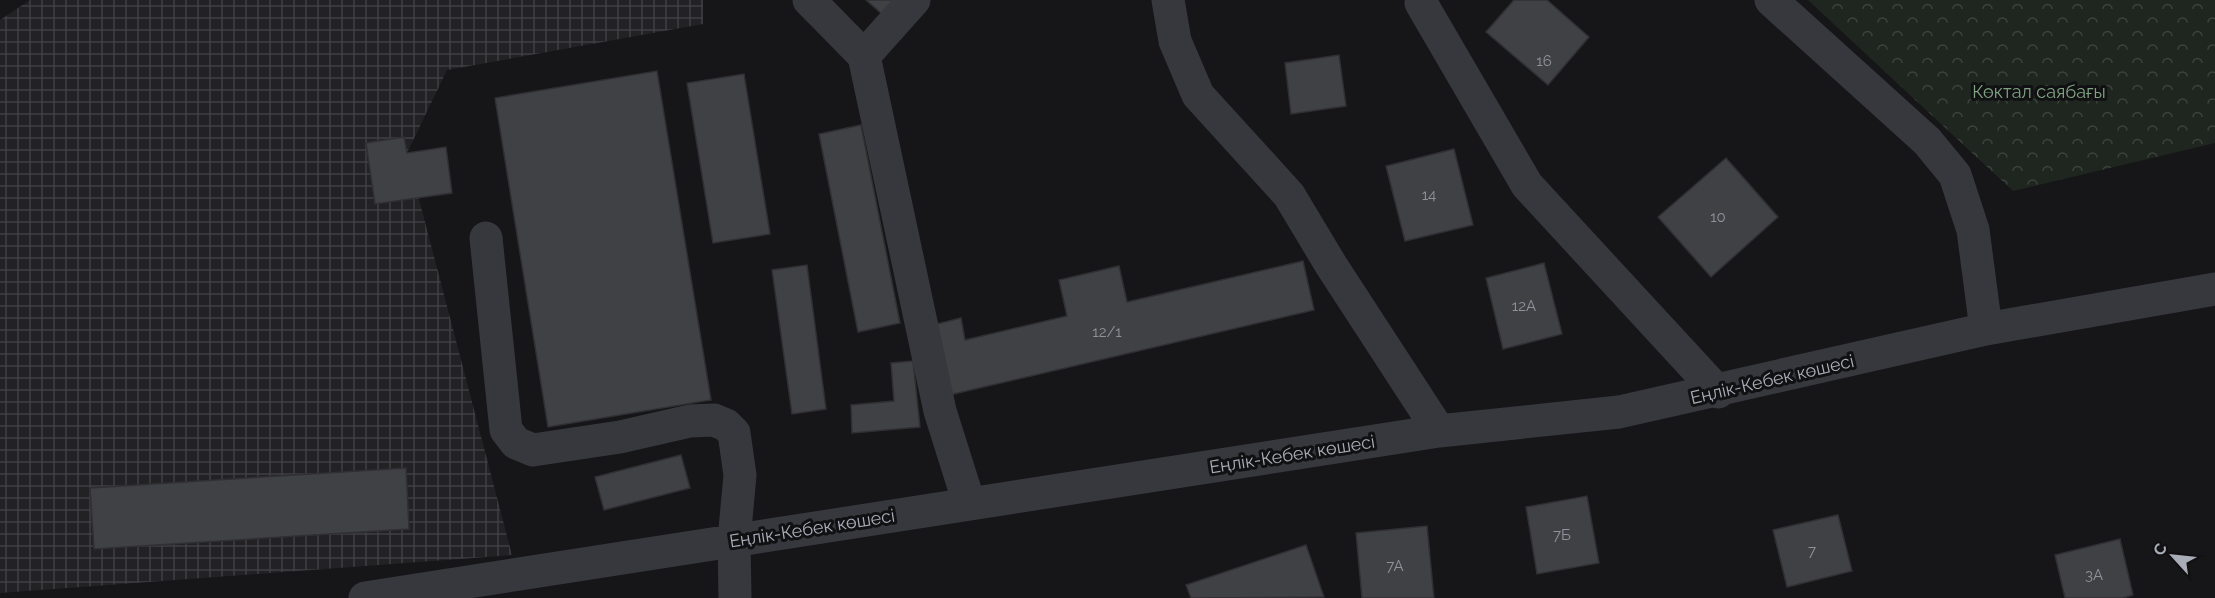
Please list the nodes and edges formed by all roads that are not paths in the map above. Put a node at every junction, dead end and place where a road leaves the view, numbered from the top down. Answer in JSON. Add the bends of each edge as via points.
{"nodes":[{"id":1,"x":809,"y":0,"type":"edge"},
{"id":2,"x":914,"y":0,"type":"edge"},
{"id":3,"x":1168,"y":0,"type":"edge"},
{"id":4,"x":1770,"y":0,"type":"edge"},
{"id":5,"x":1421,"y":3,"type":"dead end"},
{"id":6,"x":864,"y":56,"type":"junction"},
{"id":7,"x":486,"y":238,"type":"dead end"},
{"id":8,"x":2215,"y":289,"type":"edge"},
{"id":9,"x":1986,"y":329,"type":"junction"},
{"id":10,"x":1718,"y":392,"type":"junction"},
{"id":11,"x":1439,"y":431,"type":"junction"},
{"id":12,"x":969,"y":503,"type":"junction"},
{"id":13,"x":734,"y":540,"type":"junction"},
{"id":14,"x":365,"y":598,"type":"edge"},
{"id":15,"x":735,"y":598,"type":"edge"}],
"edges":[{"from":1,"to":6,"type":"street"},
{"from":2,"to":6,"type":"street"},
{"from":3,"to":11,"type":"street","via":[[1175,41],[1198,95],[1289,195]]},
{"from":4,"to":9,"type":"street","via":[[1927,141],[1954,176],[1973,230]]},
{"from":5,"to":10,"type":"street","via":[[1527,185]]},
{"from":6,"to":12,"type":"street","via":[[940,411]]},
{"from":7,"to":13,"type":"street","via":[[506,430],[516,443],[533,450],[620,437],[690,421],[714,420],[726,425],[734,433],[740,475]]},
{"from":8,"to":9,"type":"street","name":"Еңлік-Кебек көшесі"},
{"from":9,"to":10,"type":"street","name":"Еңлік-Кебек көшесі"},
{"from":10,"to":11,"type":"street","name":"Еңлік-Кебек көшесі","via":[[1619,412]]},
{"from":11,"to":12,"type":"street","name":"Еңлік-Кебек көшесі"},
{"from":12,"to":13,"type":"street","name":"Еңлік-Кебек көшесі"},
{"from":13,"to":14,"type":"street","name":"Еңлік-Кебек көшесі"},
{"from":13,"to":15,"type":"street"}]}
